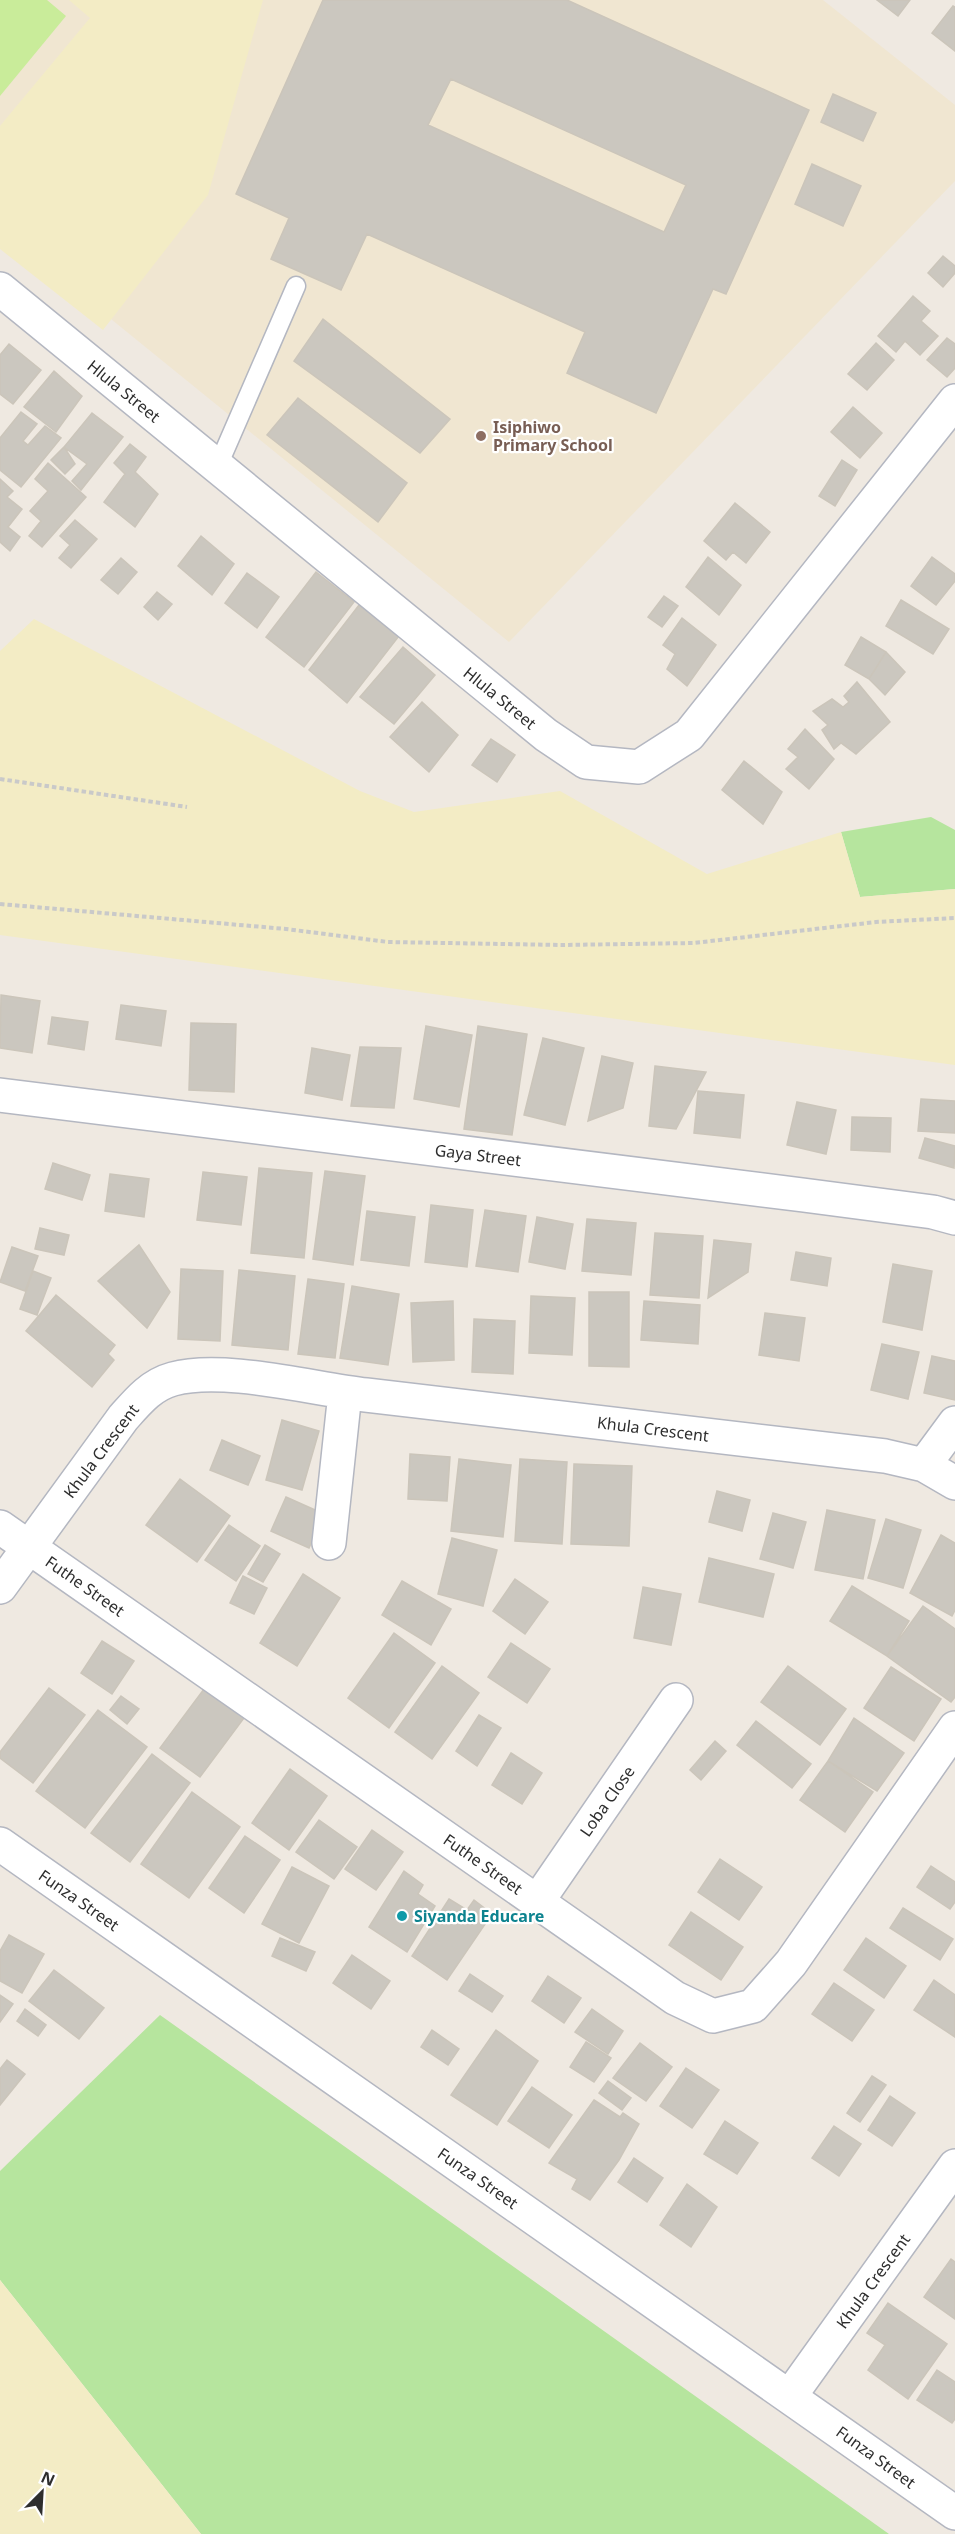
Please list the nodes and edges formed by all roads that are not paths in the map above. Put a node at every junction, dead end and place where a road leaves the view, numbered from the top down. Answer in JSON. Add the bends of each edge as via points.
{"nodes":[{"id":1,"x":296,"y":286,"type":"dead end"},
{"id":2,"x":0,"y":289,"type":"edge"},
{"id":3,"x":955,"y":401,"type":"edge"},
{"id":4,"x":218,"y":468,"type":"junction"},
{"id":5,"x":0,"y":1095,"type":"edge"},
{"id":6,"x":955,"y":1218,"type":"edge"},
{"id":7,"x":345,"y":1393,"type":"junction"},
{"id":8,"x":955,"y":1423,"type":"edge"},
{"id":9,"x":924,"y":1466,"type":"junction"},
{"id":10,"x":955,"y":1483,"type":"edge"},
{"id":11,"x":0,"y":1527,"type":"edge"},
{"id":12,"x":329,"y":1544,"type":"dead end"},
{"id":13,"x":30,"y":1547,"type":"junction"},
{"id":14,"x":0,"y":1587,"type":"edge"},
{"id":15,"x":676,"y":1700,"type":"dead end"},
{"id":16,"x":955,"y":1728,"type":"edge"},
{"id":17,"x":0,"y":1844,"type":"edge"},
{"id":18,"x":537,"y":1902,"type":"junction"},
{"id":19,"x":952,"y":2177,"type":"edge"},
{"id":20,"x":790,"y":2396,"type":"junction"},
{"id":21,"x":955,"y":2514,"type":"edge"}],
"edges":[{"from":1,"to":4,"type":"lane"},
{"from":2,"to":4,"type":"street","name":"Hlula Street"},
{"from":3,"to":4,"type":"street","name":"Hlula Street","via":[[688,735],[639,767],[586,762],[546,735]]},
{"from":5,"to":6,"type":"street","name":"Gaya Street","via":[[933,1212]]},
{"from":7,"to":9,"type":"street","name":"Khula Crescent","via":[[885,1456]]},
{"from":7,"to":12,"type":"street"},
{"from":7,"to":13,"type":"street","name":"Khula Crescent","via":[[255,1379],[172,1379],[146,1392],[123,1418]]},
{"from":8,"to":9,"type":"street"},
{"from":9,"to":10,"type":"street","name":"Khula Crescent"},
{"from":11,"to":13,"type":"street"},
{"from":13,"to":14,"type":"street","name":"Khula Crescent"},
{"from":13,"to":18,"type":"street","name":"Futhe Street"},
{"from":15,"to":18,"type":"street","name":"Loba Close"},
{"from":16,"to":18,"type":"street","name":"Futhe Street","via":[[791,1963],[753,2006],[713,2016],[675,1998]]},
{"from":17,"to":20,"type":"street","name":"Funza Street"},
{"from":19,"to":20,"type":"street","name":"Khula Crescent"},
{"from":20,"to":21,"type":"street","name":"Funza Street"}]}
